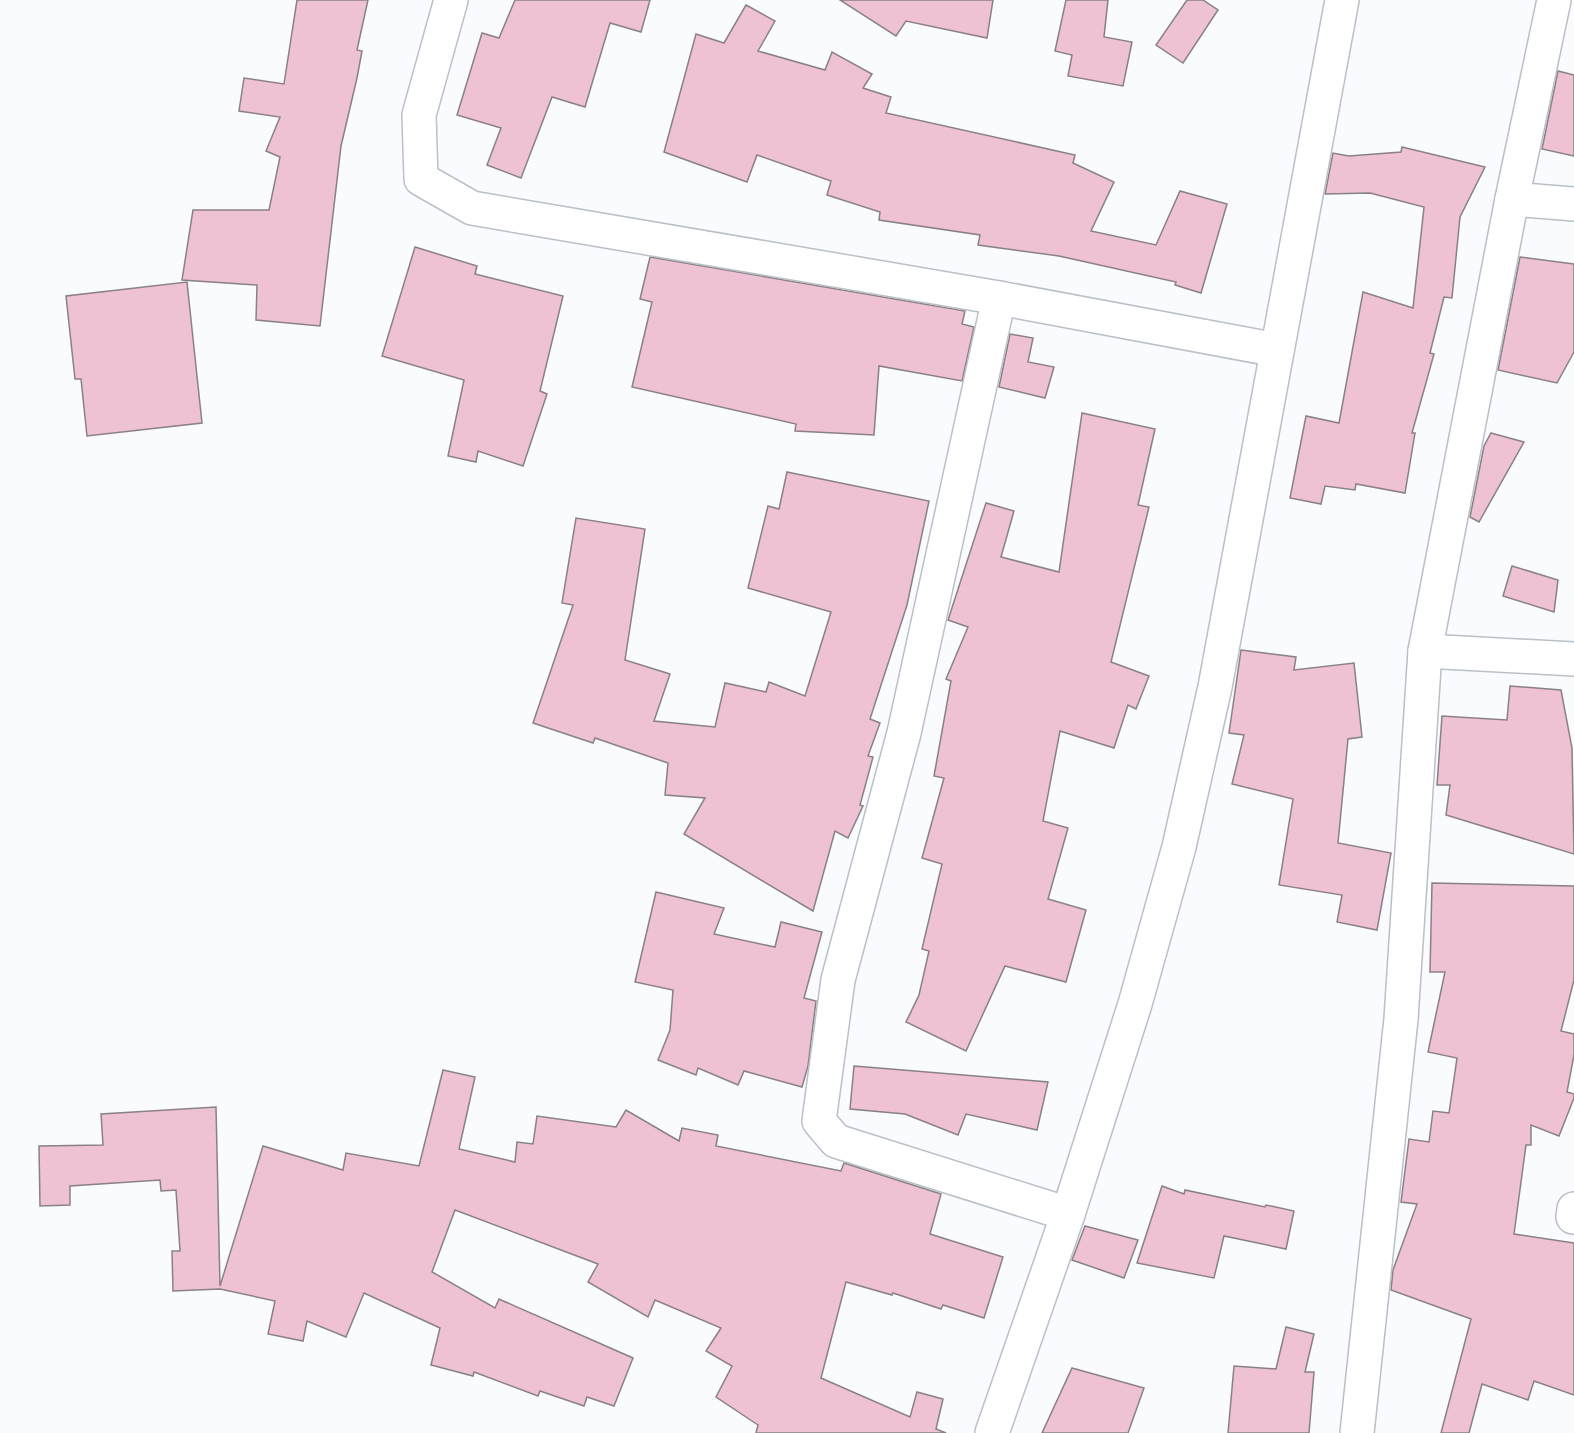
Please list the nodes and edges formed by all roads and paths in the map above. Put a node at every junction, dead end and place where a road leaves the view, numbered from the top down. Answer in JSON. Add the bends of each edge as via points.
{"nodes":[{"id":1,"x":451,"y":0,"type":"edge"},
{"id":2,"x":1341,"y":0,"type":"edge"},
{"id":3,"x":1554,"y":0,"type":"edge"},
{"id":4,"x":1512,"y":199,"type":"junction"},
{"id":5,"x":1574,"y":204,"type":"edge"},
{"id":6,"x":999,"y":298,"type":"junction"},
{"id":7,"x":1277,"y":350,"type":"junction"},
{"id":8,"x":1425,"y":651,"type":"junction"},
{"id":9,"x":1574,"y":659,"type":"edge"},
{"id":10,"x":1068,"y":1214,"type":"junction"},
{"id":11,"x":992,"y":1433,"type":"edge"},
{"id":12,"x":1356,"y":1433,"type":"edge"}],
"edges":[{"from":1,"to":6,"type":"street","via":[[419,115],[421,179],[472,208]]},
{"from":2,"to":7,"type":"street"},
{"from":3,"to":4,"type":"street"},
{"from":4,"to":5,"type":"street"},
{"from":4,"to":8,"type":"street"},
{"from":6,"to":7,"type":"street"},
{"from":6,"to":10,"type":"street","via":[[904,733],[838,980],[819,1121],[836,1141]]},
{"from":7,"to":10,"type":"street","via":[[1215,687],[1179,847],[1135,1004]]},
{"from":8,"to":9,"type":"street"},
{"from":8,"to":12,"type":"street","via":[[1401,1019]]},
{"from":10,"to":11,"type":"street"}]}
